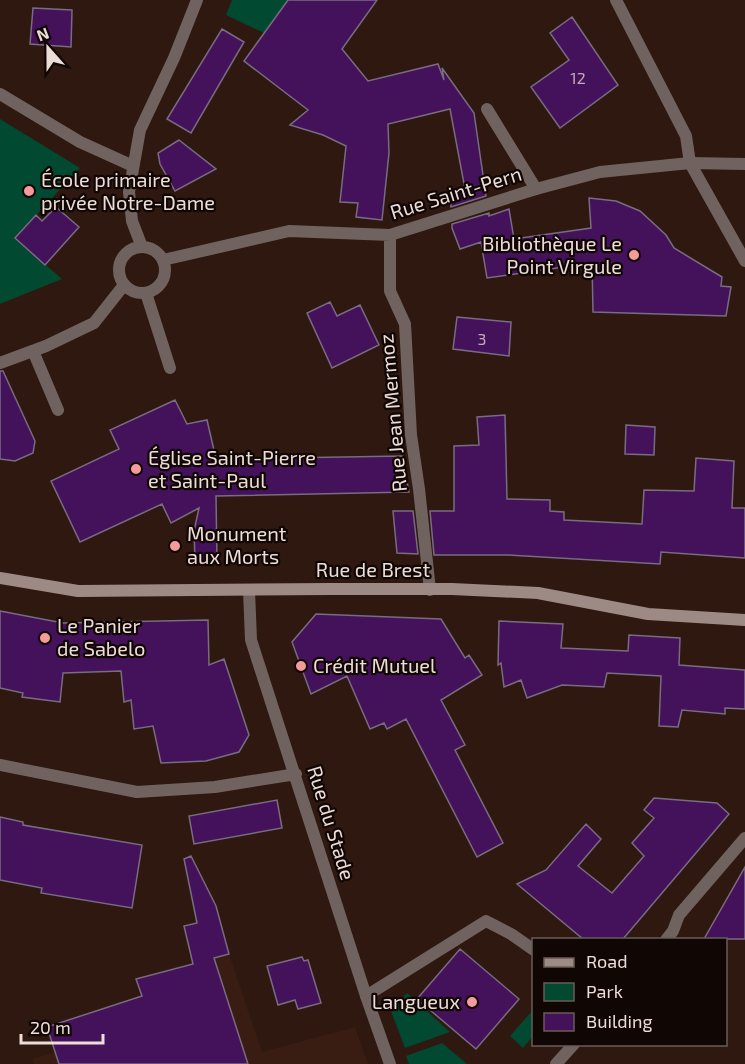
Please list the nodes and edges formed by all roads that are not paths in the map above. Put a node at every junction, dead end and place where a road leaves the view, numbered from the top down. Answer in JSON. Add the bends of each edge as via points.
{"nodes":[{"id":1,"x":197,"y":0,"type":"edge"},
{"id":2,"x":616,"y":0,"type":"edge"},
{"id":3,"x":0,"y":94,"type":"edge"},
{"id":4,"x":487,"y":109,"type":"dead end"},
{"id":5,"x":690,"y":163,"type":"junction"},
{"id":6,"x":745,"y":164,"type":"edge"},
{"id":7,"x":133,"y":166,"type":"junction"},
{"id":8,"x":536,"y":189,"type":"junction"},
{"id":9,"x":390,"y":236,"type":"junction"},
{"id":10,"x":142,"y":247,"type":"junction"},
{"id":11,"x":163,"y":260,"type":"junction"},
{"id":12,"x":745,"y":261,"type":"edge"},
{"id":13,"x":124,"y":285,"type":"junction"},
{"id":14,"x":146,"y":292,"type":"junction"},
{"id":15,"x":33,"y":351,"type":"junction"},
{"id":16,"x":0,"y":363,"type":"edge"},
{"id":17,"x":170,"y":368,"type":"dead end"},
{"id":18,"x":58,"y":410,"type":"dead end"},
{"id":19,"x":0,"y":578,"type":"edge"},
{"id":20,"x":249,"y":590,"type":"junction"},
{"id":21,"x":430,"y":590,"type":"junction"},
{"id":22,"x":745,"y":620,"type":"edge"},
{"id":23,"x":0,"y":765,"type":"edge"},
{"id":24,"x":296,"y":774,"type":"junction"},
{"id":25,"x":745,"y":838,"type":"edge"},
{"id":26,"x":667,"y":938,"type":"edge"},
{"id":27,"x":532,"y":949,"type":"edge"},
{"id":28,"x":366,"y":996,"type":"junction"},
{"id":29,"x":572,"y":1046,"type":"edge"},
{"id":30,"x":390,"y":1064,"type":"edge"},
{"id":31,"x":556,"y":1064,"type":"edge"}],
"edges":[{"from":1,"to":7,"type":"street","via":[[140,130]]},
{"from":2,"to":5,"type":"street","via":[[686,136]]},
{"from":3,"to":7,"type":"street","via":[[80,142]]},
{"from":4,"to":8,"type":"street"},
{"from":5,"to":6,"type":"street","name":"Rue Saint-Pern"},
{"from":5,"to":8,"type":"street","name":"Rue Saint-Pern","via":[[600,172]]},
{"from":5,"to":12,"type":"street"},
{"from":7,"to":10,"type":"street","via":[[129,192],[132,221]]},
{"from":8,"to":9,"type":"street","name":"Rue Saint-Pern"},
{"from":9,"to":11,"type":"street","name":"Rue Saint-Pern","via":[[290,231]]},
{"from":9,"to":21,"type":"street","name":"Rue Jean Mermoz","via":[[390,291],[405,324],[411,435]]},
{"from":10,"to":11,"type":"street","via":[[155,251]]},
{"from":10,"to":13,"type":"street","via":[[128,251],[119,264]]},
{"from":11,"to":14,"type":"street","via":[[163,280]]},
{"from":13,"to":14,"type":"street","via":[[132,291]]},
{"from":13,"to":15,"type":"street","via":[[94,323]]},
{"from":14,"to":17,"type":"street"},
{"from":15,"to":16,"type":"street"},
{"from":15,"to":18,"type":"street"},
{"from":19,"to":20,"type":"main road","name":"Rue de Brest","via":[[78,591]]},
{"from":20,"to":21,"type":"main road","name":"Rue de Brest"},
{"from":20,"to":24,"type":"street","name":"Rue du Stade","via":[[251,640]]},
{"from":21,"to":22,"type":"main road","name":"Rue de Brest","via":[[538,593],[648,614]]},
{"from":23,"to":24,"type":"street","via":[[137,792],[215,787]]},
{"from":24,"to":28,"type":"street","name":"Rue du Stade"},
{"from":25,"to":26,"type":"street","via":[[679,915]]},
{"from":27,"to":28,"type":"street","via":[[486,921]]},
{"from":28,"to":30,"type":"street","name":"Rue du Stade"},
{"from":29,"to":31,"type":"street"}]}
